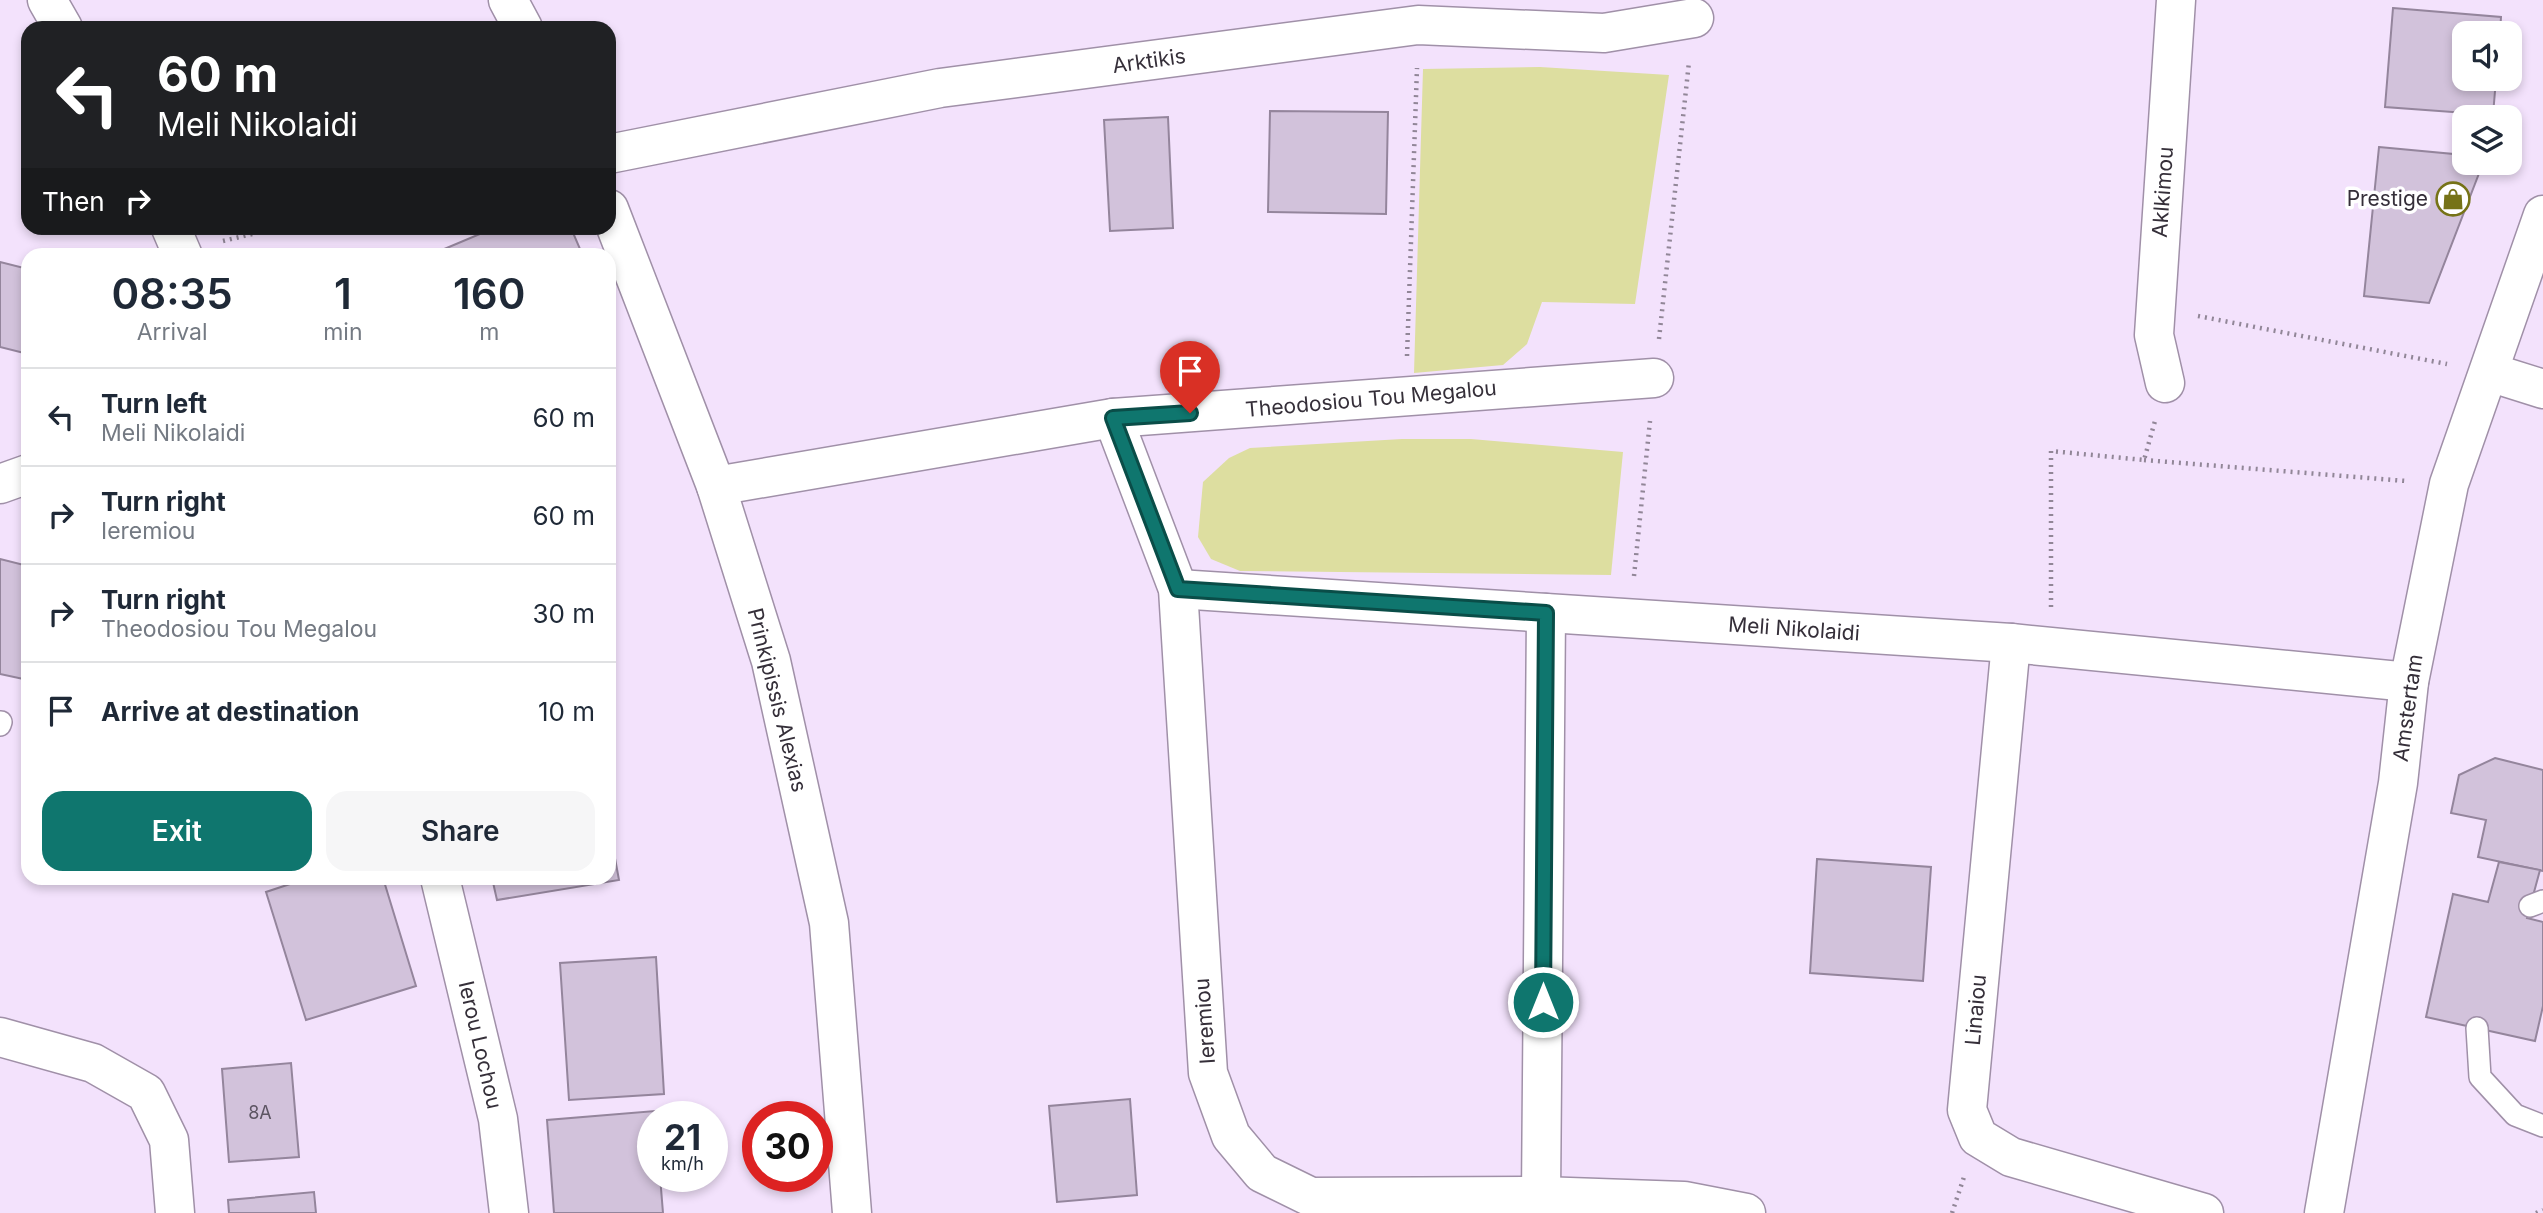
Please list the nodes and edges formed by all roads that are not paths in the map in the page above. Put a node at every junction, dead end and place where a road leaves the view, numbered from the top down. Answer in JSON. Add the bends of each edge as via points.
{"nodes":[{"id":1,"x":47,"y":0,"type":"edge"},
{"id":2,"x":509,"y":0,"type":"edge"},
{"id":3,"x":2176,"y":0,"type":"edge"},
{"id":4,"x":1694,"y":18,"type":"road end"},
{"id":5,"x":59,"y":21,"type":"edge"},
{"id":6,"x":520,"y":21,"type":"edge"},
{"id":7,"x":616,"y":153,"type":"edge"},
{"id":8,"x":2543,"y":215,"type":"edge"},
{"id":9,"x":616,"y":227,"type":"edge"},
{"id":10,"x":2489,"y":372,"type":"junction"},
{"id":11,"x":1654,"y":378,"type":"road end"},
{"id":12,"x":2165,"y":383,"type":"road end"},
{"id":13,"x":2543,"y":389,"type":"edge"},
{"id":14,"x":1113,"y":418,"type":"junction"},
{"id":15,"x":21,"y":476,"type":"edge"},
{"id":16,"x":0,"y":484,"type":"edge"},
{"id":17,"x":716,"y":486,"type":"junction"},
{"id":18,"x":1178,"y":589,"type":"junction"},
{"id":19,"x":1546,"y":613,"type":"junction"},
{"id":20,"x":2011,"y":643,"type":"junction"},
{"id":21,"x":2409,"y":682,"type":"junction"},
{"id":22,"x":442,"y":885,"type":"edge"},
{"id":23,"x":2477,"y":1028,"type":"dead end"},
{"id":24,"x":0,"y":1037,"type":"edge"},
{"id":25,"x":2543,"y":1126,"type":"edge"},
{"id":26,"x":1541,"y":1196,"type":"junction"},
{"id":27,"x":175,"y":1213,"type":"edge"},
{"id":28,"x":509,"y":1213,"type":"edge"},
{"id":29,"x":852,"y":1213,"type":"edge"},
{"id":30,"x":1746,"y":1213,"type":"edge"},
{"id":31,"x":2204,"y":1213,"type":"edge"},
{"id":32,"x":2324,"y":1213,"type":"edge"}],
"edges":[{"from":1,"to":5,"type":"street"},
{"from":2,"to":6,"type":"street"},
{"from":3,"to":12,"type":"street","name":"Aklkimou","via":[[2154,335]]},
{"from":4,"to":7,"type":"street","name":"Arktikis","via":[[1604,33],[1418,25],[940,89]]},
{"from":8,"to":10,"type":"street","name":"Amstertam"},
{"from":9,"to":17,"type":"street","name":"Prinkipissis Alexias"},
{"from":10,"to":13,"type":"street"},
{"from":10,"to":21,"type":"street","name":"Amstertam","via":[[2449,484]]},
{"from":11,"to":14,"type":"street","name":"Theodosiou Tou Megalou"},
{"from":14,"to":17,"type":"street","name":"Theodosiou Tou Megalou"},
{"from":14,"to":18,"type":"street","name":"Ieremiou"},
{"from":15,"to":16,"type":"street"},
{"from":17,"to":29,"type":"street","name":"Prinkipissis Alexias","via":[[771,661],[829,923]]},
{"from":18,"to":19,"type":"street","name":"Meli Nikolaidi"},
{"from":18,"to":26,"type":"street","name":"Ieremiou","via":[[1208,1073],[1231,1136],[1262,1173],[1311,1197]]},
{"from":19,"to":20,"type":"street","name":"Meli Nikolaidi"},
{"from":19,"to":26,"type":"street"},
{"from":20,"to":21,"type":"street","name":"Meli Nikolaidi"},
{"from":20,"to":31,"type":"street","name":"Linaiou","via":[[1967,1110],[1978,1138],[2011,1157]]},
{"from":21,"to":32,"type":"street","name":"Amstertam","via":[[2398,783]]},
{"from":22,"to":28,"type":"street","name":"Ierou Lochou","via":[[498,1119]]},
{"from":23,"to":25,"type":"lane","via":[[2480,1077],[2515,1115]]},
{"from":24,"to":27,"type":"street","via":[[93,1063],[146,1093],[169,1140]]},
{"from":26,"to":30,"type":"street","name":"Ieremiou","via":[[1684,1202]]}]}
